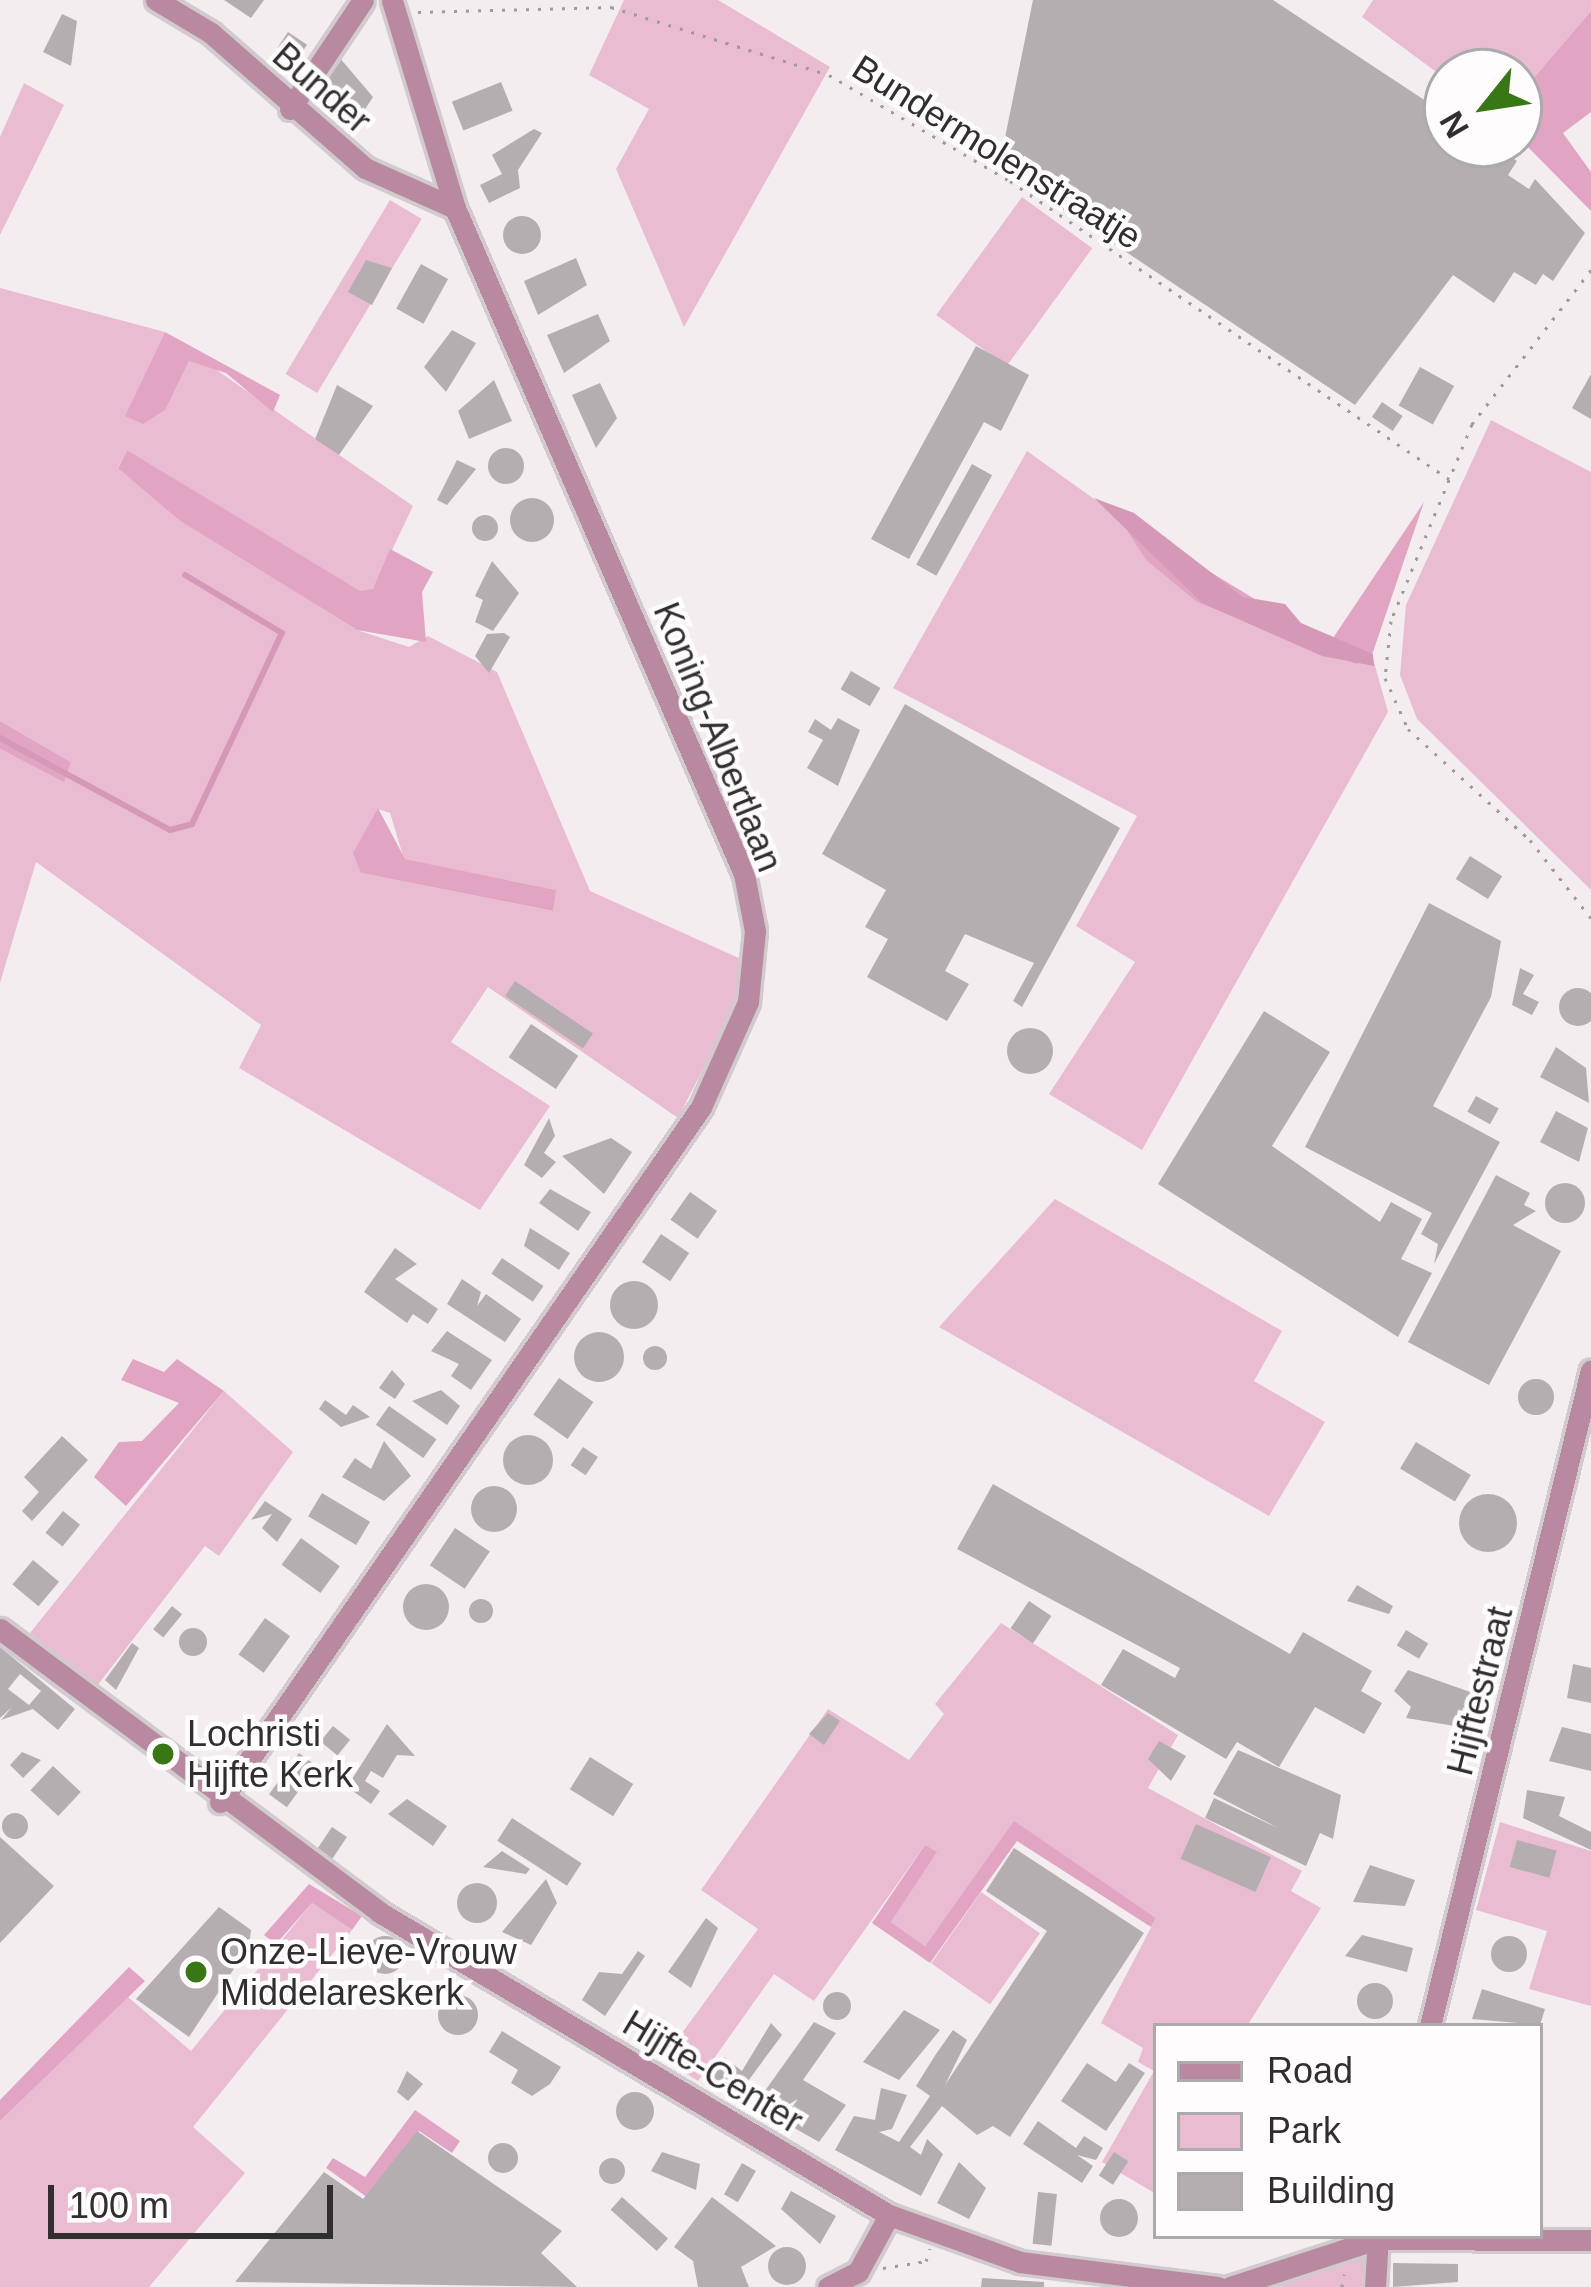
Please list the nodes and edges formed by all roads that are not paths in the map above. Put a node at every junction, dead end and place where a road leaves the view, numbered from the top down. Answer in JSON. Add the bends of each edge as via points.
{"nodes":[{"id":1,"x":156,"y":0,"type":"edge"},
{"id":2,"x":363,"y":0,"type":"edge"},
{"id":3,"x":393,"y":6,"type":"edge"},
{"id":4,"x":290,"y":110,"type":"junction"},
{"id":5,"x":455,"y":208,"type":"junction"},
{"id":6,"x":1591,"y":1370,"type":"edge"},
{"id":7,"x":0,"y":1629,"type":"edge"},
{"id":8,"x":220,"y":1802,"type":"junction"},
{"id":9,"x":1431,"y":2023,"type":"edge"},
{"id":10,"x":889,"y":2215,"type":"junction"},
{"id":11,"x":1374,"y":2239,"type":"edge"},
{"id":12,"x":1377,"y":2239,"type":"edge"},
{"id":13,"x":1484,"y":2239,"type":"edge"},
{"id":14,"x":1591,"y":2240,"type":"edge"},
{"id":15,"x":828,"y":2287,"type":"edge"},
{"id":16,"x":1217,"y":2287,"type":"edge"},
{"id":17,"x":1230,"y":2287,"type":"edge"},
{"id":18,"x":1375,"y":2287,"type":"edge"}],
"edges":[{"from":1,"to":4,"type":"street","name":"Bunder","via":[[211,33]]},
{"from":2,"to":4,"type":"street"},
{"from":3,"to":5,"type":"street","name":"Koning-Albertlaan"},
{"from":4,"to":5,"type":"street","name":"Bunder","via":[[364,168]]},
{"from":5,"to":8,"type":"street","name":"Koning-Albertlaan","via":[[744,874],[755,931],[748,1002],[701,1107]]},
{"from":6,"to":9,"type":"street","name":"Hijftestraat"},
{"from":7,"to":8,"type":"street","name":"Hijfte-Center"},
{"from":8,"to":10,"type":"street","name":"Hijfte-Center","via":[[379,1912]]},
{"from":10,"to":15,"type":"street","via":[[858,2272]]},
{"from":10,"to":16,"type":"street","name":"Hijfte-Center","via":[[1021,2262]]},
{"from":11,"to":17,"type":"street"},
{"from":12,"to":18,"type":"street"},
{"from":13,"to":14,"type":"street"}]}
